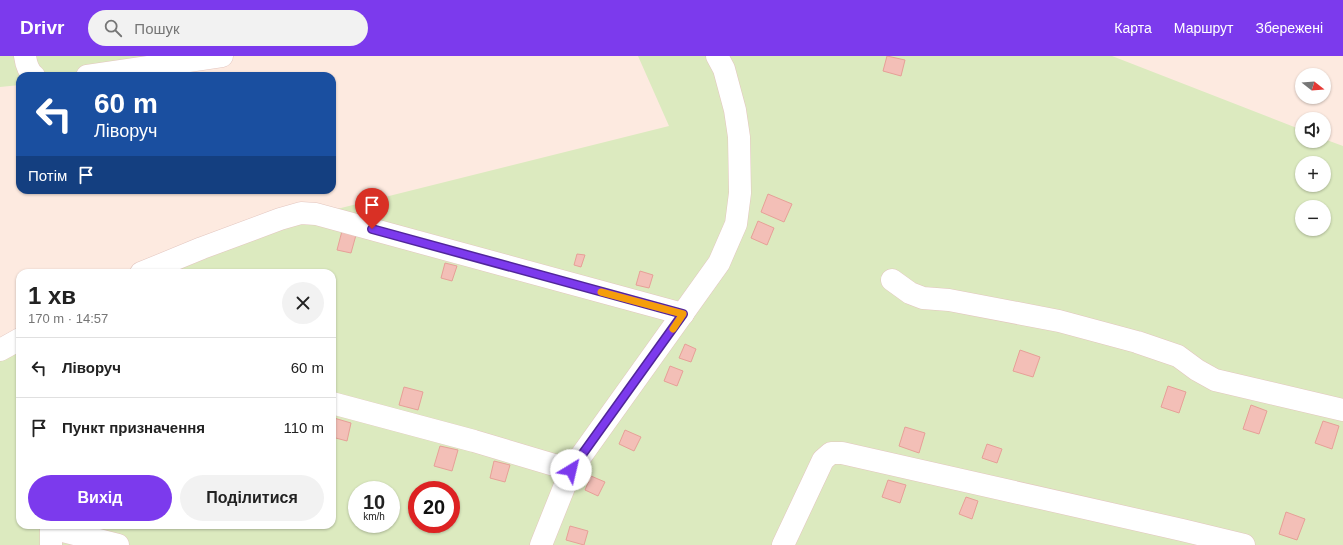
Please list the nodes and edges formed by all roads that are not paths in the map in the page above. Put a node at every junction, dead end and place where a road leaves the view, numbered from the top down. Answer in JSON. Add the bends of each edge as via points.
{"nodes":[{"id":1,"x":25,"y":56,"type":"edge"},
{"id":2,"x":219,"y":56,"type":"edge"},
{"id":3,"x":717,"y":56,"type":"edge"},
{"id":4,"x":30,"y":72,"type":"edge"},
{"id":5,"x":113,"y":72,"type":"edge"},
{"id":6,"x":151,"y":269,"type":"edge"},
{"id":7,"x":892,"y":280,"type":"dead end"},
{"id":8,"x":683,"y":314,"type":"junction"},
{"id":9,"x":16,"y":341,"type":"edge"},
{"id":10,"x":0,"y":350,"type":"edge"},
{"id":11,"x":336,"y":404,"type":"edge"},
{"id":12,"x":1343,"y":410,"type":"edge"},
{"id":13,"x":571,"y":470,"type":"junction"},
{"id":14,"x":51,"y":529,"type":"edge"},
{"id":15,"x":55,"y":529,"type":"edge"},
{"id":16,"x":51,"y":545,"type":"edge"},
{"id":17,"x":118,"y":545,"type":"edge"},
{"id":18,"x":540,"y":545,"type":"edge"},
{"id":19,"x":784,"y":545,"type":"edge"},
{"id":20,"x":1244,"y":545,"type":"edge"}],
"edges":[{"from":1,"to":4,"type":"lane"},
{"from":2,"to":5,"type":"lane"},
{"from":3,"to":8,"type":"lane","via":[[732,96],[739,137],[740,193],[736,224],[719,263]]},
{"from":6,"to":8,"type":"lane","via":[[280,219],[302,213],[316,214]]},
{"from":7,"to":12,"type":"lane","via":[[910,293],[923,298],[949,300],[1059,321],[1178,356],[1215,380]]},
{"from":8,"to":13,"type":"lane"},
{"from":9,"to":10,"type":"lane"},
{"from":11,"to":13,"type":"lane"},
{"from":13,"to":18,"type":"lane"},
{"from":14,"to":16,"type":"lane"},
{"from":15,"to":17,"type":"lane"},
{"from":19,"to":20,"type":"lane","via":[[823,460],[831,453],[842,453]]}]}
